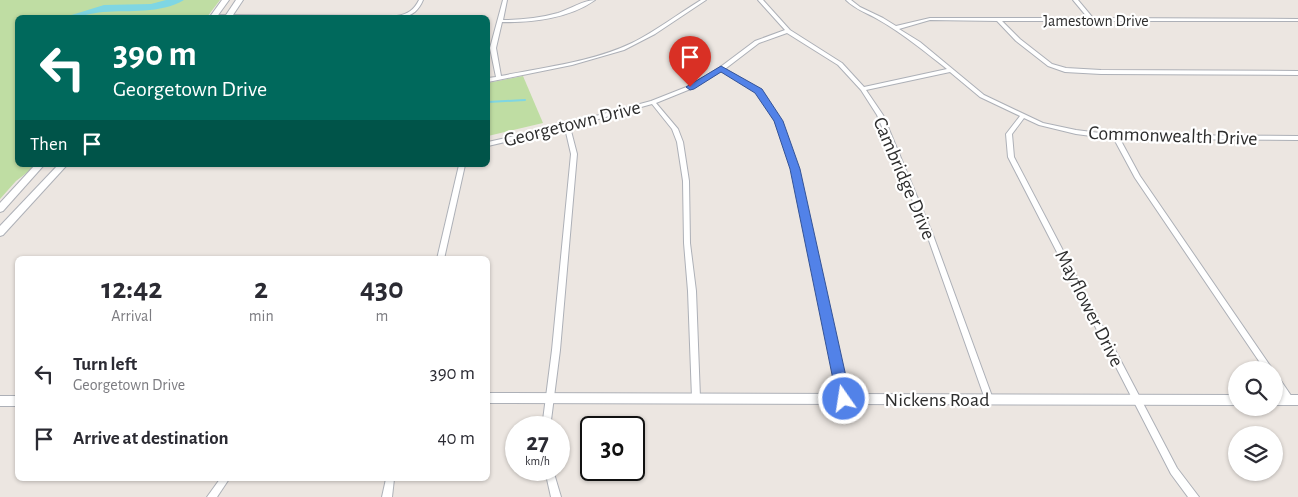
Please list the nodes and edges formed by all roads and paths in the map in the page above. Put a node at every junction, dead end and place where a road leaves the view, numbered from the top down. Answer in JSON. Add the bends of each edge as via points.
{"nodes":[{"id":1,"x":226,"y":0,"type":"edge"},
{"id":2,"x":240,"y":0,"type":"edge"},
{"id":3,"x":421,"y":0,"type":"edge"},
{"id":4,"x":505,"y":0,"type":"edge"},
{"id":5,"x":594,"y":0,"type":"edge"},
{"id":6,"x":704,"y":0,"type":"edge"},
{"id":7,"x":760,"y":0,"type":"edge"},
{"id":8,"x":848,"y":0,"type":"edge"},
{"id":9,"x":1075,"y":0,"type":"edge"},
{"id":10,"x":215,"y":15,"type":"edge"},
{"id":11,"x":229,"y":15,"type":"edge"},
{"id":12,"x":409,"y":15,"type":"edge"},
{"id":13,"x":998,"y":19,"type":"junction"},
{"id":14,"x":1091,"y":20,"type":"junction"},
{"id":15,"x":1298,"y":20,"type":"edge"},
{"id":16,"x":499,"y":21,"type":"junction"},
{"id":17,"x":896,"y":28,"type":"junction"},
{"id":18,"x":788,"y":30,"type":"junction"},
{"id":19,"x":721,"y":69,"type":"junction"},
{"id":20,"x":951,"y":70,"type":"junction"},
{"id":21,"x":1298,"y":72,"type":"edge"},
{"id":22,"x":499,"y":78,"type":"junction"},
{"id":23,"x":490,"y":80,"type":"edge"},
{"id":24,"x":863,"y":89,"type":"junction"},
{"id":25,"x":653,"y":102,"type":"junction"},
{"id":26,"x":1023,"y":116,"type":"junction"},
{"id":27,"x":567,"y":126,"type":"junction"},
{"id":28,"x":1116,"y":136,"type":"junction"},
{"id":29,"x":1298,"y":138,"type":"edge"},
{"id":30,"x":490,"y":144,"type":"edge"},
{"id":31,"x":38,"y":167,"type":"edge"},
{"id":32,"x":61,"y":167,"type":"edge"},
{"id":33,"x":462,"y":167,"type":"edge"},
{"id":34,"x":0,"y":210,"type":"edge"},
{"id":35,"x":0,"y":232,"type":"edge"},
{"id":36,"x":441,"y":256,"type":"edge"},
{"id":37,"x":1263,"y":361,"type":"edge"},
{"id":38,"x":1283,"y":388,"type":"edge"},
{"id":39,"x":490,"y":398,"type":"edge"},
{"id":40,"x":550,"y":398,"type":"junction"},
{"id":41,"x":696,"y":398,"type":"junction"},
{"id":42,"x":844,"y":399,"type":"junction"},
{"id":43,"x":989,"y":399,"type":"junction"},
{"id":44,"x":1137,"y":400,"type":"junction"},
{"id":45,"x":1228,"y":400,"type":"edge"},
{"id":46,"x":1293,"y":400,"type":"edge"},
{"id":47,"x":0,"y":401,"type":"edge"},
{"id":48,"x":15,"y":401,"type":"edge"},
{"id":49,"x":548,"y":416,"type":"edge"},
{"id":50,"x":224,"y":481,"type":"edge"},
{"id":51,"x":390,"y":481,"type":"edge"},
{"id":52,"x":552,"y":481,"type":"edge"},
{"id":53,"x":212,"y":497,"type":"edge"},
{"id":54,"x":387,"y":497,"type":"edge"},
{"id":55,"x":556,"y":497,"type":"edge"},
{"id":56,"x":1194,"y":497,"type":"edge"}],
"edges":[{"from":1,"to":10,"type":"main road"},
{"from":2,"to":11,"type":"main road"},
{"from":3,"to":12,"type":"street","via":[[417,10]]},
{"from":4,"to":16,"type":"street"},
{"from":5,"to":16,"type":"street","via":[[564,14],[525,22]]},
{"from":6,"to":22,"type":"street","via":[[622,49],[577,63]]},
{"from":7,"to":18,"type":"street","name":"Cambridge Drive"},
{"from":8,"to":17,"type":"street","name":"Commonwealth Drive"},
{"from":9,"to":14,"type":"street"},
{"from":13,"to":14,"type":"street","name":"Jamestown Drive"},
{"from":13,"to":17,"type":"street","name":"Jamestown Drive","via":[[930,19]]},
{"from":13,"to":21,"type":"street","via":[[1050,65],[1065,70]]},
{"from":14,"to":15,"type":"street","name":"Jamestown Drive"},
{"from":16,"to":22,"type":"street","via":[[493,48]]},
{"from":17,"to":20,"type":"street","name":"Commonwealth Drive"},
{"from":18,"to":19,"type":"street","name":"Georgetown Drive","via":[[758,42]]},
{"from":18,"to":24,"type":"street","name":"Cambridge Drive","via":[[840,64]]},
{"from":19,"to":25,"type":"street","name":"Georgetown Drive","via":[[690,87]]},
{"from":19,"to":42,"type":"street","via":[[758,91],[778,121],[795,169]]},
{"from":20,"to":24,"type":"street"},
{"from":20,"to":26,"type":"street","name":"Commonwealth Drive","via":[[982,96]]},
{"from":22,"to":23,"type":"street"},
{"from":24,"to":43,"type":"street","name":"Cambridge Drive","via":[[894,145]]},
{"from":25,"to":27,"type":"street","name":"Georgetown Drive"},
{"from":25,"to":41,"type":"street","via":[[675,129],[686,181]]},
{"from":26,"to":28,"type":"street","name":"Commonwealth Drive","via":[[1050,126]]},
{"from":26,"to":44,"type":"street","name":"Mayflower Drive","via":[[1009,134],[1011,157]]},
{"from":27,"to":30,"type":"street","name":"Georgetown Drive"},
{"from":27,"to":40,"type":"street","via":[[574,154]]},
{"from":28,"to":29,"type":"street","name":"Commonwealth Drive"},
{"from":28,"to":37,"type":"street","via":[[1137,177]]},
{"from":31,"to":34,"type":"main road"},
{"from":32,"to":35,"type":"main road"},
{"from":33,"to":36,"type":"street"},
{"from":38,"to":46,"type":"street"},
{"from":39,"to":40,"type":"street","name":"Nickens Road"},
{"from":40,"to":41,"type":"street","name":"Nickens Road"},
{"from":40,"to":49,"type":"street"},
{"from":41,"to":42,"type":"street","name":"Nickens Road"},
{"from":42,"to":43,"type":"street","name":"Nickens Road"},
{"from":43,"to":44,"type":"street","name":"Nickens Road"},
{"from":44,"to":45,"type":"street","name":"Nickens Road"},
{"from":44,"to":56,"type":"street","name":"Mayflower Drive","via":[[1174,471]]},
{"from":47,"to":48,"type":"street"},
{"from":50,"to":53,"type":"street"},
{"from":51,"to":54,"type":"street"},
{"from":52,"to":55,"type":"street"}]}
